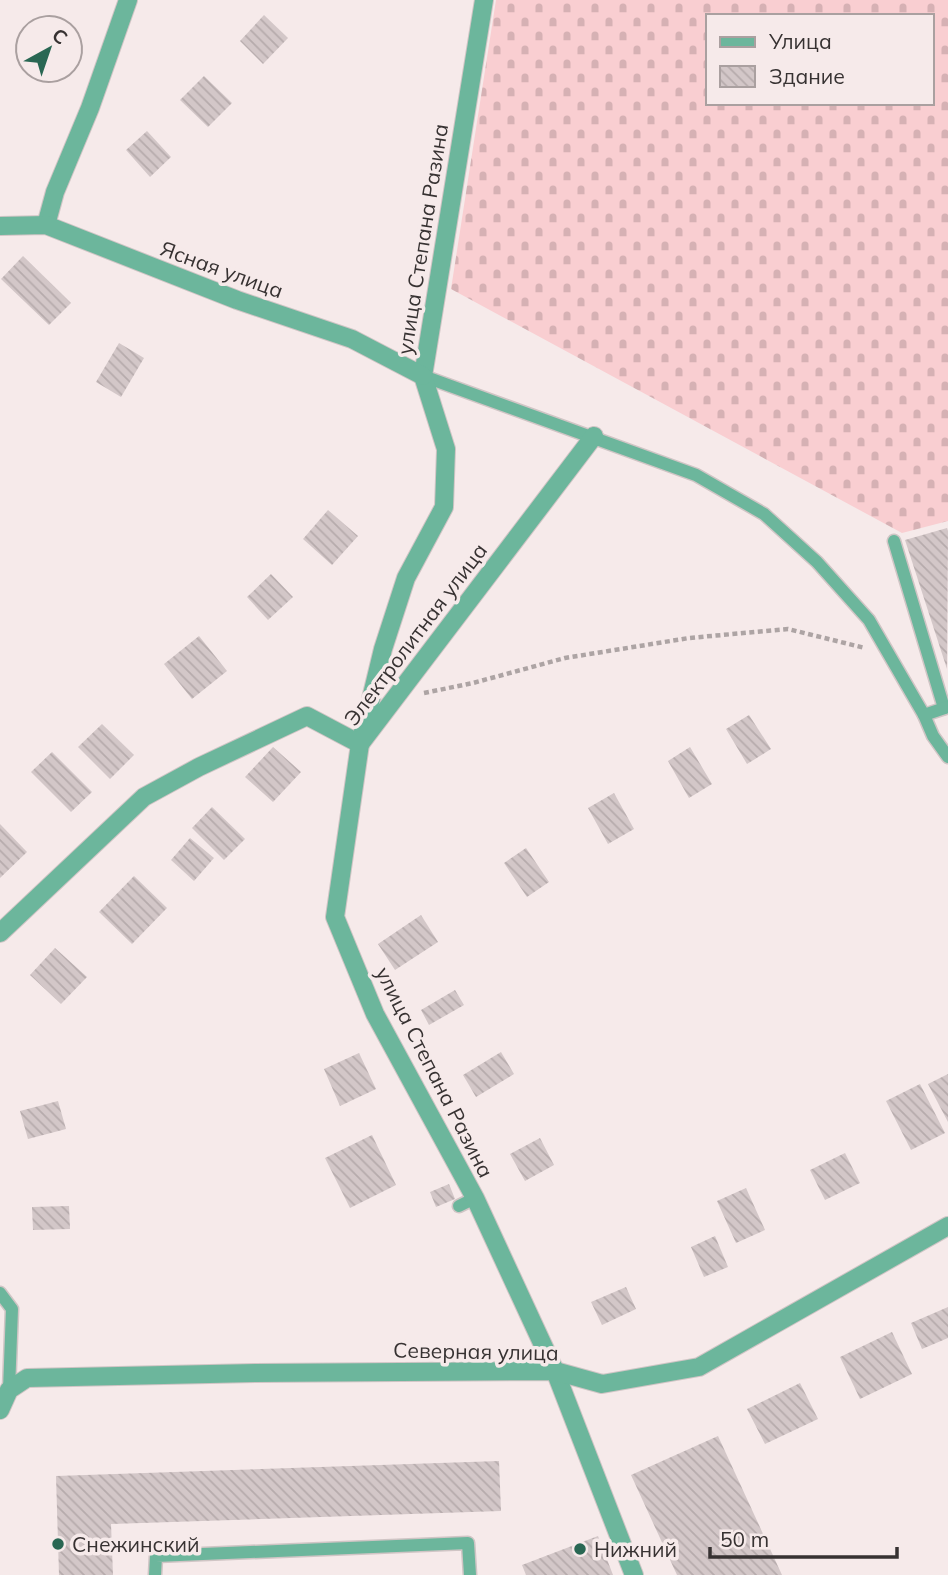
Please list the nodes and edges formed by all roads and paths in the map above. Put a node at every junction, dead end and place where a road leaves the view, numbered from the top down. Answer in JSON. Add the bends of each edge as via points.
{"nodes":[{"id":1,"x":128,"y":0,"type":"edge"},
{"id":2,"x":484,"y":0,"type":"edge"},
{"id":3,"x":46,"y":225,"type":"junction"},
{"id":4,"x":0,"y":226,"type":"edge"},
{"id":5,"x":423,"y":376,"type":"junction"},
{"id":6,"x":594,"y":436,"type":"junction"},
{"id":7,"x":894,"y":541,"type":"dead end"},
{"id":8,"x":866,"y":649,"type":"dead end"},
{"id":9,"x":396,"y":698,"type":"junction"},
{"id":10,"x":946,"y":708,"type":"edge"},
{"id":11,"x":924,"y":715,"type":"junction"},
{"id":12,"x":360,"y":744,"type":"junction"},
{"id":13,"x":948,"y":757,"type":"edge"},
{"id":14,"x":0,"y":933,"type":"edge"},
{"id":15,"x":948,"y":1226,"type":"edge"},
{"id":16,"x":0,"y":1293,"type":"edge"},
{"id":17,"x":555,"y":1371,"type":"junction"},
{"id":18,"x":5,"y":1387,"type":"edge"},
{"id":19,"x":0,"y":1410,"type":"edge"},
{"id":20,"x":155,"y":1575,"type":"edge"},
{"id":21,"x":470,"y":1575,"type":"edge"},
{"id":22,"x":634,"y":1575,"type":"edge"}],
"edges":[{"from":1,"to":3,"type":"street"},
{"from":2,"to":5,"type":"street","name":"улица Степана Разина"},
{"from":3,"to":4,"type":"street","name":"Ясная улица"},
{"from":3,"to":5,"type":"street","name":"Ясная улица","via":[[237,300],[352,338]]},
{"from":5,"to":6,"type":"lane"},
{"from":5,"to":12,"type":"street","name":"улица Степана Разина","via":[[446,449],[444,507],[406,578]]},
{"from":6,"to":9,"type":"street","name":"Электролитная улица"},
{"from":6,"to":11,"type":"lane","via":[[696,475],[764,514],[817,562],[869,620]]},
{"from":7,"to":10,"type":"lane"},
{"from":8,"to":9,"type":"path","via":[[788,629],[690,638],[565,658]]},
{"from":9,"to":12,"type":"street","name":"Электролитная улица"},
{"from":10,"to":11,"type":"lane"},
{"from":11,"to":13,"type":"lane"},
{"from":12,"to":14,"type":"street","name":"Электролитная улица","via":[[307,716],[199,767],[144,797]]},
{"from":12,"to":17,"type":"street","name":"улица Степана Разина","via":[[335,917],[375,1014]]},
{"from":15,"to":17,"type":"street","name":"Северная улица","via":[[699,1367],[602,1384]]},
{"from":16,"to":18,"type":"lane","via":[[12,1310]]},
{"from":17,"to":18,"type":"street","name":"Северная улица","via":[[27,1378]]},
{"from":17,"to":22,"type":"street","name":"улица Степана Разина"},
{"from":18,"to":19,"type":"street"},
{"from":20,"to":21,"type":"lane","via":[[156,1556],[468,1543]]}]}
